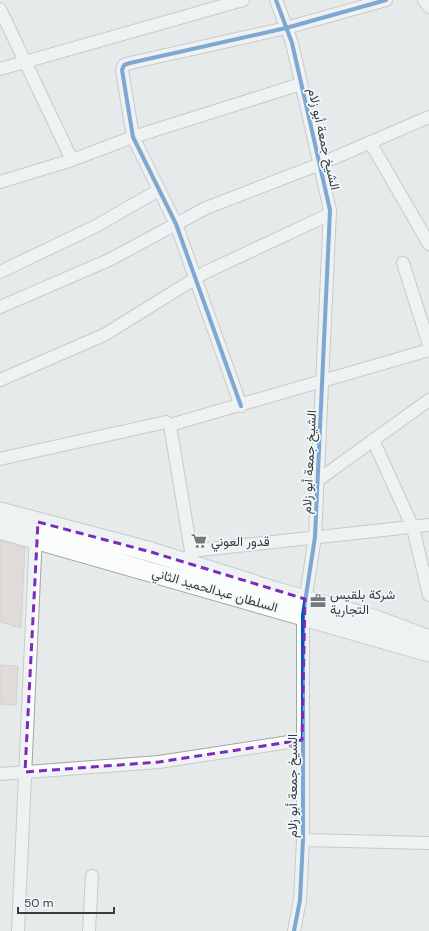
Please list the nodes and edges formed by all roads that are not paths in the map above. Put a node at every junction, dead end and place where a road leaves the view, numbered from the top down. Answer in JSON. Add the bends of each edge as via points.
{"nodes":[{"id":1,"x":244,"y":0,"type":"edge"},
{"id":2,"x":276,"y":0,"type":"edge"},
{"id":3,"x":386,"y":0,"type":"edge"},
{"id":4,"x":0,"y":9,"type":"edge"},
{"id":5,"x":286,"y":28,"type":"junction"},
{"id":6,"x":24,"y":62,"type":"junction"},
{"id":7,"x":0,"y":70,"type":"edge"},
{"id":8,"x":301,"y":84,"type":"junction"},
{"id":9,"x":429,"y":117,"type":"edge"},
{"id":10,"x":133,"y":138,"type":"junction"},
{"id":11,"x":370,"y":142,"type":"junction"},
{"id":12,"x":72,"y":160,"type":"junction"},
{"id":13,"x":320,"y":164,"type":"junction"},
{"id":14,"x":0,"y":182,"type":"edge"},
{"id":15,"x":159,"y":190,"type":"junction"},
{"id":16,"x":330,"y":214,"type":"junction"},
{"id":17,"x":176,"y":224,"type":"junction"},
{"id":18,"x":429,"y":244,"type":"edge"},
{"id":19,"x":403,"y":263,"type":"dead end"},
{"id":20,"x":0,"y":272,"type":"edge"},
{"id":21,"x":196,"y":278,"type":"junction"},
{"id":22,"x":0,"y":307,"type":"edge"},
{"id":23,"x":429,"y":345,"type":"edge"},
{"id":24,"x":429,"y":350,"type":"edge"},
{"id":25,"x":0,"y":380,"type":"edge"},
{"id":26,"x":322,"y":382,"type":"junction"},
{"id":27,"x":429,"y":400,"type":"edge"},
{"id":28,"x":241,"y":406,"type":"junction"},
{"id":29,"x":170,"y":425,"type":"junction"},
{"id":30,"x":373,"y":440,"type":"junction"},
{"id":31,"x":0,"y":459,"type":"edge"},
{"id":32,"x":318,"y":480,"type":"junction"},
{"id":33,"x":0,"y":512,"type":"edge"},
{"id":34,"x":429,"y":525,"type":"edge"},
{"id":35,"x":413,"y":528,"type":"junction"},
{"id":36,"x":0,"y":529,"type":"edge"},
{"id":37,"x":37,"y":530,"type":"junction"},
{"id":38,"x":315,"y":537,"type":"junction"},
{"id":39,"x":191,"y":558,"type":"junction"},
{"id":40,"x":429,"y":595,"type":"edge"},
{"id":41,"x":304,"y":607,"type":"junction"},
{"id":42,"x":429,"y":640,"type":"edge"},
{"id":43,"x":429,"y":652,"type":"edge"},
{"id":44,"x":302,"y":740,"type":"junction"},
{"id":45,"x":25,"y":772,"type":"junction"},
{"id":46,"x":0,"y":774,"type":"edge"},
{"id":47,"x":303,"y":840,"type":"junction"},
{"id":48,"x":429,"y":843,"type":"edge"},
{"id":49,"x":92,"y":876,"type":"dead end"},
{"id":50,"x":18,"y":931,"type":"edge"},
{"id":51,"x":89,"y":931,"type":"edge"},
{"id":52,"x":294,"y":931,"type":"edge"}],
"edges":[{"from":1,"to":6,"type":"street"},
{"from":2,"to":5,"type":"street","name":"الشيخ جمعة أبو زلام"},
{"from":3,"to":5,"type":"street"},
{"from":4,"to":6,"type":"street"},
{"from":5,"to":8,"type":"street","name":"الشيخ جمعة أبو زلام"},
{"from":5,"to":10,"type":"street","via":[[124,65],[122,70]]},
{"from":6,"to":7,"type":"street"},
{"from":6,"to":12,"type":"street"},
{"from":8,"to":10,"type":"street"},
{"from":8,"to":13,"type":"street","name":"الشيخ جمعة أبو زلام"},
{"from":9,"to":11,"type":"street"},
{"from":10,"to":12,"type":"street"},
{"from":10,"to":15,"type":"street"},
{"from":11,"to":13,"type":"street"},
{"from":11,"to":18,"type":"street"},
{"from":12,"to":14,"type":"street"},
{"from":13,"to":16,"type":"street","name":"الشيخ جمعة أبو زلام"},
{"from":13,"to":17,"type":"street","via":[[206,208]]},
{"from":15,"to":17,"type":"street"},
{"from":15,"to":20,"type":"street","via":[[96,226]]},
{"from":16,"to":21,"type":"street"},
{"from":16,"to":26,"type":"street","name":"الشيخ جمعة أبو زلام"},
{"from":17,"to":21,"type":"street"},
{"from":17,"to":22,"type":"street","via":[[109,260]]},
{"from":19,"to":23,"type":"street"},
{"from":21,"to":25,"type":"street","via":[[104,335]]},
{"from":21,"to":28,"type":"street"},
{"from":24,"to":26,"type":"street"},
{"from":26,"to":28,"type":"street"},
{"from":26,"to":32,"type":"street","name":"الشيخ جمعة أبو زلام"},
{"from":27,"to":30,"type":"street"},
{"from":28,"to":29,"type":"street"},
{"from":29,"to":31,"type":"street","via":[[166,422]]},
{"from":29,"to":39,"type":"street"},
{"from":30,"to":32,"type":"street"},
{"from":30,"to":35,"type":"street"},
{"from":32,"to":38,"type":"street","name":"الشيخ جمعة أبو زلام"},
{"from":33,"to":37,"type":"main road"},
{"from":34,"to":35,"type":"street"},
{"from":35,"to":38,"type":"street"},
{"from":35,"to":40,"type":"street"},
{"from":36,"to":37,"type":"main road","name":"السلطان عبدالحميد الثاني"},
{"from":37,"to":39,"type":"main road"},
{"from":37,"to":41,"type":"main road","name":"السلطان عبدالحميد الثاني"},
{"from":37,"to":45,"type":"street"},
{"from":38,"to":39,"type":"street"},
{"from":38,"to":41,"type":"street","name":"الشيخ جمعة أبو زلام"},
{"from":39,"to":41,"type":"main road"},
{"from":41,"to":42,"type":"main road","via":[[376,620]]},
{"from":41,"to":43,"type":"main road","name":"السلطان عبدالحميد الثاني"},
{"from":41,"to":44,"type":"street","name":"الشيخ جمعة أبو زلام"},
{"from":44,"to":45,"type":"street","via":[[158,762]]},
{"from":44,"to":47,"type":"street","name":"الشيخ جمعة أبو زلام"},
{"from":45,"to":46,"type":"street"},
{"from":45,"to":50,"type":"street"},
{"from":47,"to":48,"type":"street"},
{"from":47,"to":52,"type":"street","name":"الشيخ جمعة أبو زلام","via":[[300,900]]},
{"from":49,"to":51,"type":"street"}]}
